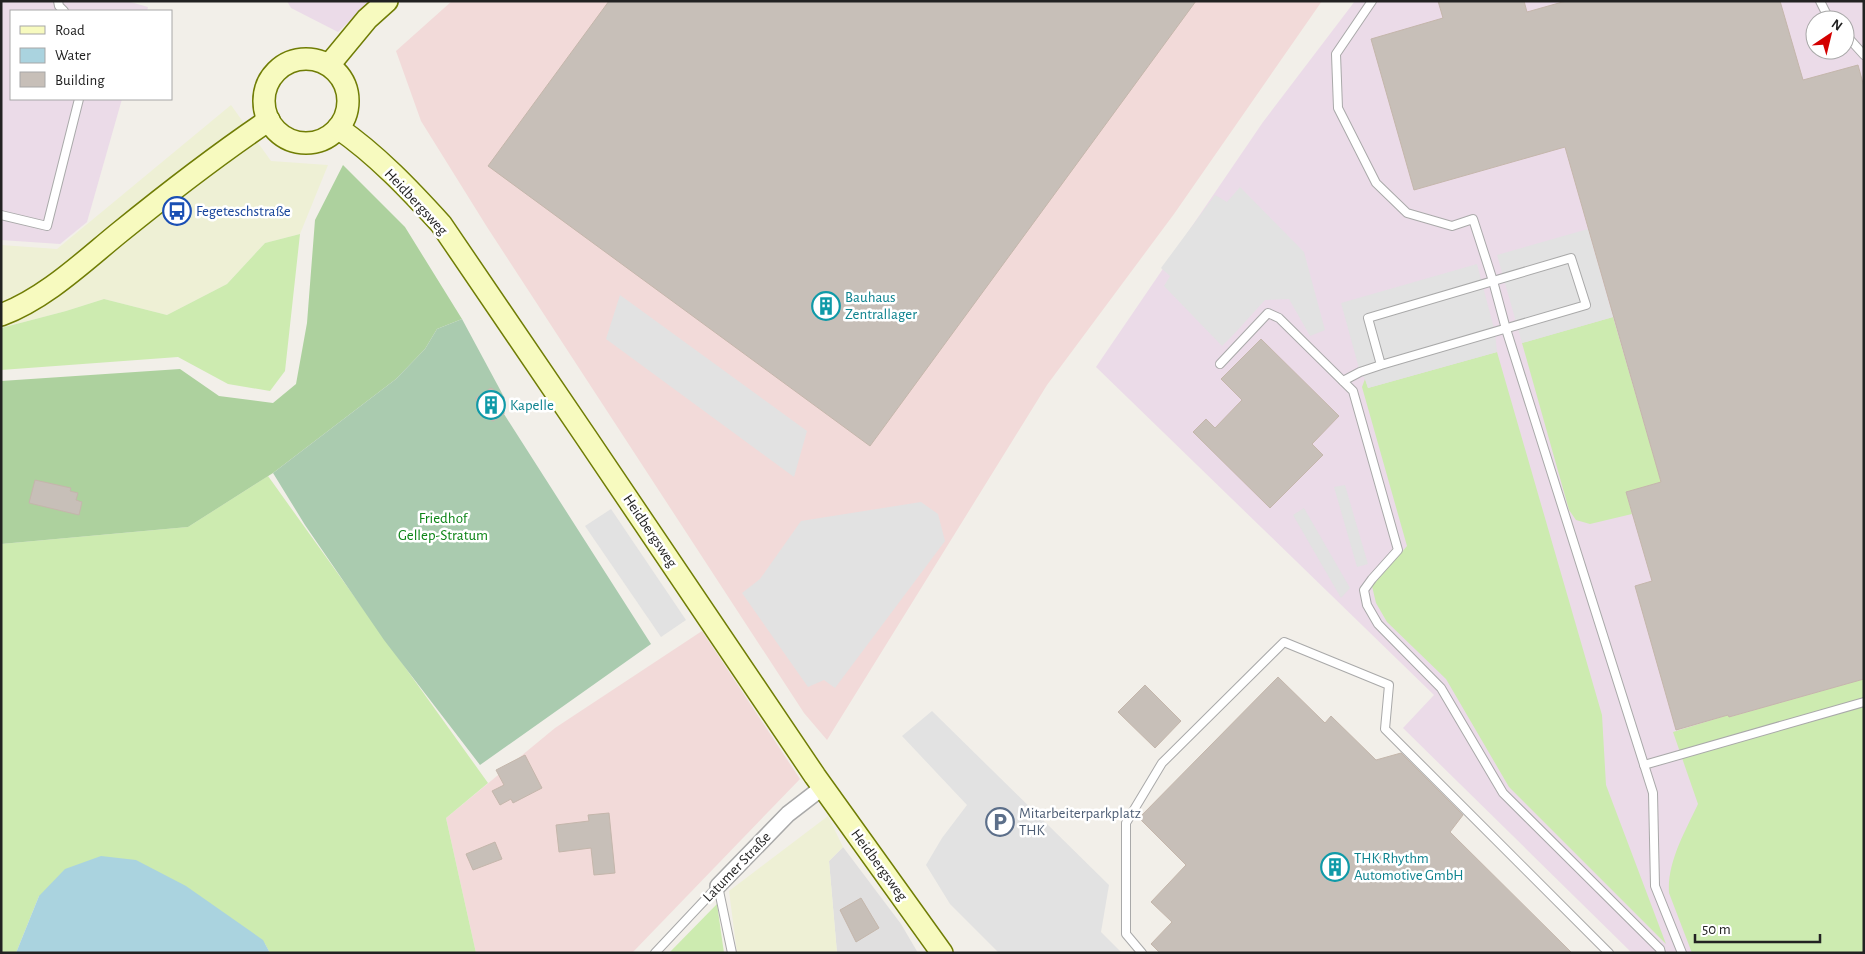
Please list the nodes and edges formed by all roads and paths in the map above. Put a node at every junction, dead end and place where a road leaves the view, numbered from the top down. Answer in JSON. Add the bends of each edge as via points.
{"nodes":[{"id":1,"x":387,"y":1,"type":"edge"},
{"id":2,"x":1372,"y":1,"type":"edge"},
{"id":3,"x":1855,"y":45,"type":"edge"},
{"id":4,"x":1864,"y":55,"type":"edge"},
{"id":5,"x":329,"y":65,"type":"junction"},
{"id":6,"x":79,"y":100,"type":"edge"},
{"id":7,"x":269,"y":120,"type":"junction"},
{"id":8,"x":338,"y":128,"type":"junction"},
{"id":9,"x":1,"y":215,"type":"edge"},
{"id":10,"x":1493,"y":281,"type":"junction"},
{"id":11,"x":1,"y":315,"type":"edge"},
{"id":12,"x":1506,"y":329,"type":"junction"},
{"id":13,"x":1220,"y":364,"type":"dead end"},
{"id":14,"x":1381,"y":365,"type":"junction"},
{"id":15,"x":1343,"y":381,"type":"junction"},
{"id":16,"x":1864,"y":702,"type":"edge"},
{"id":17,"x":1644,"y":765,"type":"junction"},
{"id":18,"x":823,"y":787,"type":"junction"},
{"id":19,"x":718,"y":886,"type":"junction"},
{"id":20,"x":655,"y":953,"type":"edge"},
{"id":21,"x":732,"y":953,"type":"edge"},
{"id":22,"x":942,"y":953,"type":"edge"},
{"id":23,"x":1142,"y":953,"type":"edge"},
{"id":24,"x":1609,"y":953,"type":"edge"},
{"id":25,"x":1661,"y":953,"type":"edge"},
{"id":26,"x":1682,"y":953,"type":"edge"}],
"edges":[{"from":1,"to":5,"type":"street","via":[[367,19]]},
{"from":2,"to":10,"type":"lane","via":[[1336,54],[1338,108],[1376,183],[1407,213],[1452,226],[1473,219]]},
{"from":3,"to":4,"type":"lane"},
{"from":5,"to":7,"type":"street","via":[[303,59],[278,70],[269,80],[265,93]]},
{"from":5,"to":8,"type":"street","via":[[342,78],[348,95],[347,113]]},
{"from":6,"to":9,"type":"lane","via":[[47,226]]},
{"from":7,"to":8,"type":"street","via":[[288,139],[302,143],[322,140]]},
{"from":7,"to":11,"type":"street","via":[[187,178],[66,276]]},
{"from":8,"to":18,"type":"street","name":"Heidbergsweg","via":[[413,194],[440,224]]},
{"from":10,"to":12,"type":"lane"},
{"from":10,"to":12,"type":"lane","via":[[1570,258],[1586,305]]},
{"from":10,"to":14,"type":"lane","via":[[1368,318]]},
{"from":12,"to":14,"type":"lane"},
{"from":12,"to":17,"type":"lane"},
{"from":13,"to":15,"type":"lane","via":[[1268,313],[1279,318]]},
{"from":14,"to":15,"type":"lane"},
{"from":15,"to":25,"type":"lane","via":[[1353,391],[1398,550],[1364,590],[1367,605],[1378,624],[1441,688],[1503,793]]},
{"from":16,"to":17,"type":"lane"},
{"from":17,"to":26,"type":"lane","via":[[1653,793],[1655,886]]},
{"from":18,"to":19,"type":"street","name":"Latumer Straße","via":[[788,814]]},
{"from":18,"to":22,"type":"street","name":"Heidbergsweg"},
{"from":19,"to":20,"type":"lane","name":"Latumer Straße"},
{"from":19,"to":21,"type":"lane"},
{"from":23,"to":24,"type":"lane","via":[[1126,934],[1126,823],[1162,763],[1284,642],[1389,685],[1385,728]]}]}
